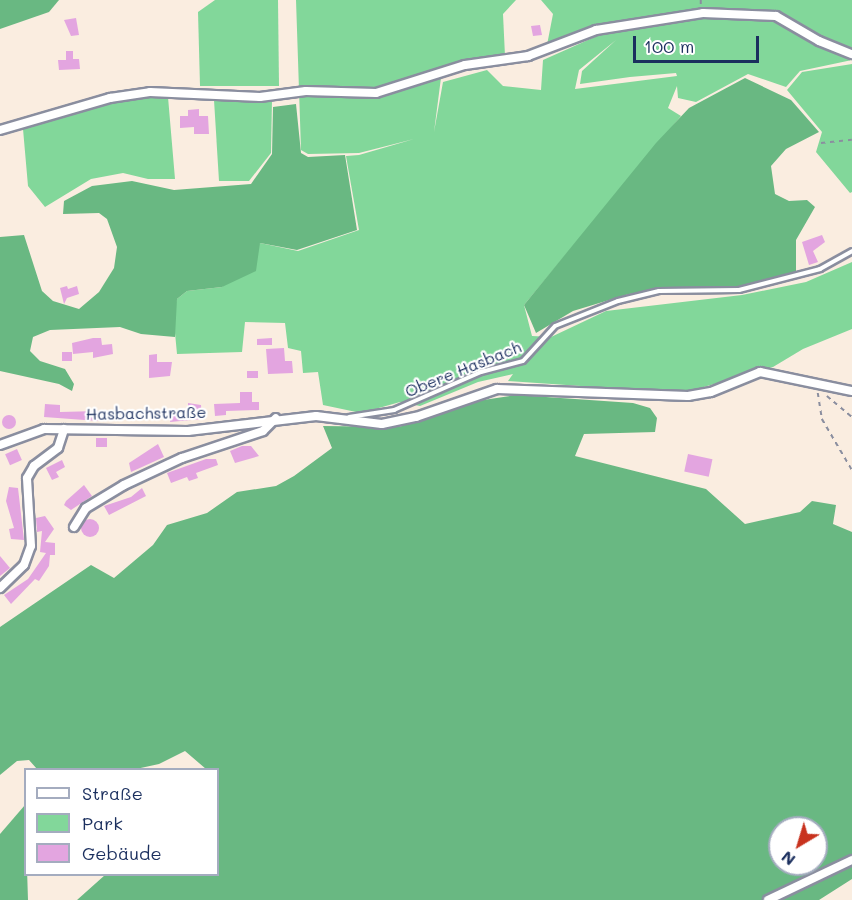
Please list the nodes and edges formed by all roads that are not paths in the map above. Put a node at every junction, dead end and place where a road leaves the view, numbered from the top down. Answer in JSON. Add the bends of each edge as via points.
{"nodes":[{"id":1,"x":852,"y":54,"type":"edge"},
{"id":2,"x":0,"y":130,"type":"edge"},
{"id":3,"x":852,"y":251,"type":"edge"},
{"id":4,"x":852,"y":391,"type":"edge"},
{"id":5,"x":276,"y":418,"type":"junction"},
{"id":6,"x":345,"y":418,"type":"junction"},
{"id":7,"x":64,"y":429,"type":"junction"},
{"id":8,"x":0,"y":445,"type":"edge"},
{"id":9,"x":74,"y":527,"type":"dead end"},
{"id":10,"x":0,"y":588,"type":"edge"},
{"id":11,"x":852,"y":860,"type":"edge"},
{"id":12,"x":768,"y":900,"type":"edge"}],
"edges":[{"from":1,"to":2,"type":"street","via":[[819,41],[776,16],[703,13],[607,28],[528,56],[465,65],[376,93],[306,92],[260,97],[193,92],[120,96]]},
{"from":3,"to":6,"type":"lane","name":"Obere Hasbach","via":[[820,268],[739,290],[659,291],[618,301],[550,329],[523,361],[481,372],[394,410]]},
{"from":4,"to":6,"type":"street","name":"Hasbachstraße","via":[[760,372],[711,392],[688,396],[497,389],[398,421],[372,423]]},
{"from":5,"to":6,"type":"street","name":"Hasbachstraße"},
{"from":5,"to":7,"type":"street","name":"Hasbachstraße","via":[[188,431]]},
{"from":5,"to":9,"type":"street","via":[[263,431],[182,458],[124,485],[86,508]]},
{"from":7,"to":8,"type":"street","name":"Hasbachstraße","via":[[36,430]]},
{"from":7,"to":10,"type":"street","via":[[58,448],[34,466],[27,478],[31,546],[24,565]]},
{"from":11,"to":12,"type":"street"}]}
